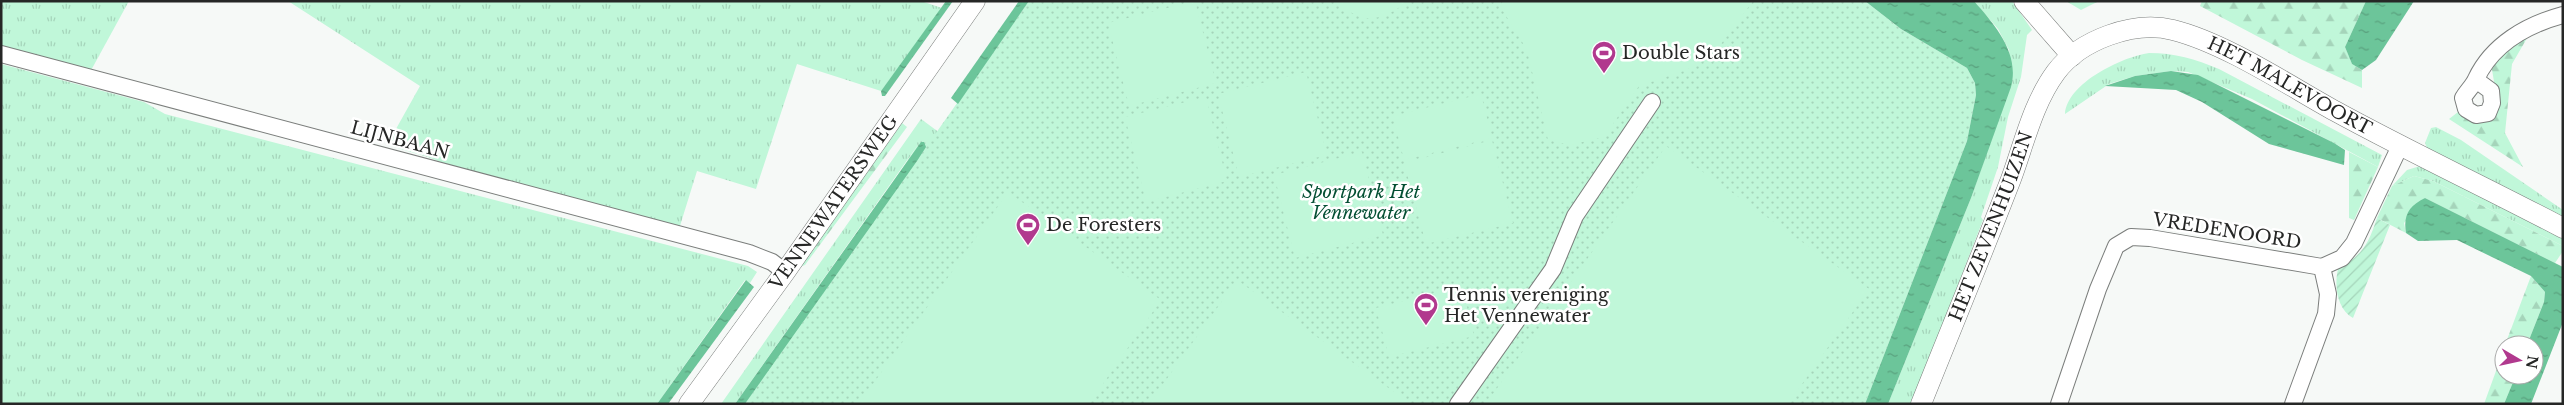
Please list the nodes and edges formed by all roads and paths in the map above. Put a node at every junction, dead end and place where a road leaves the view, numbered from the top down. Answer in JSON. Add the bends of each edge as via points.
{"nodes":[{"id":1,"x":975,"y":1,"type":"edge"},
{"id":2,"x":2024,"y":1,"type":"edge"},
{"id":3,"x":2563,"y":15,"type":"edge"},
{"id":4,"x":1,"y":54,"type":"edge"},
{"id":5,"x":2072,"y":56,"type":"junction"},
{"id":6,"x":2476,"y":80,"type":"dead end"},
{"id":7,"x":1652,"y":102,"type":"dead end"},
{"id":8,"x":2400,"y":146,"type":"junction"},
{"id":9,"x":2563,"y":228,"type":"edge"},
{"id":10,"x":2322,"y":267,"type":"junction"},
{"id":11,"x":785,"y":272,"type":"junction"},
{"id":12,"x":689,"y":404,"type":"edge"},
{"id":13,"x":1458,"y":404,"type":"edge"},
{"id":14,"x":1921,"y":404,"type":"edge"},
{"id":15,"x":2059,"y":404,"type":"edge"},
{"id":16,"x":2293,"y":404,"type":"edge"}],
"edges":[{"from":1,"to":11,"type":"street","name":"VENNEWATERSWEG"},
{"from":2,"to":5,"type":"street"},
{"from":3,"to":6,"type":"street","via":[[2507,40],[2488,56]]},
{"from":4,"to":11,"type":"street","name":"LIJNBAAN","via":[[749,253],[772,262]]},
{"from":5,"to":8,"type":"street","name":"HET MALEVOORT","via":[[2102,38],[2137,28],[2172,29],[2214,45]]},
{"from":5,"to":14,"type":"street","name":"HET ZEVENHUIZEN","via":[[2056,72],[2039,105]]},
{"from":7,"to":13,"type":"street","via":[[1575,216],[1553,269]]},
{"from":8,"to":9,"type":"street","name":"HET MALEVOORT"},
{"from":8,"to":10,"type":"street","via":[[2354,243],[2342,258]]},
{"from":10,"to":15,"type":"street","name":"VREDENOORD","via":[[2131,237],[2116,246]]},
{"from":10,"to":16,"type":"street","via":[[2328,294],[2326,314]]},
{"from":11,"to":12,"type":"street","name":"VENNEWATERSWEG"}]}
